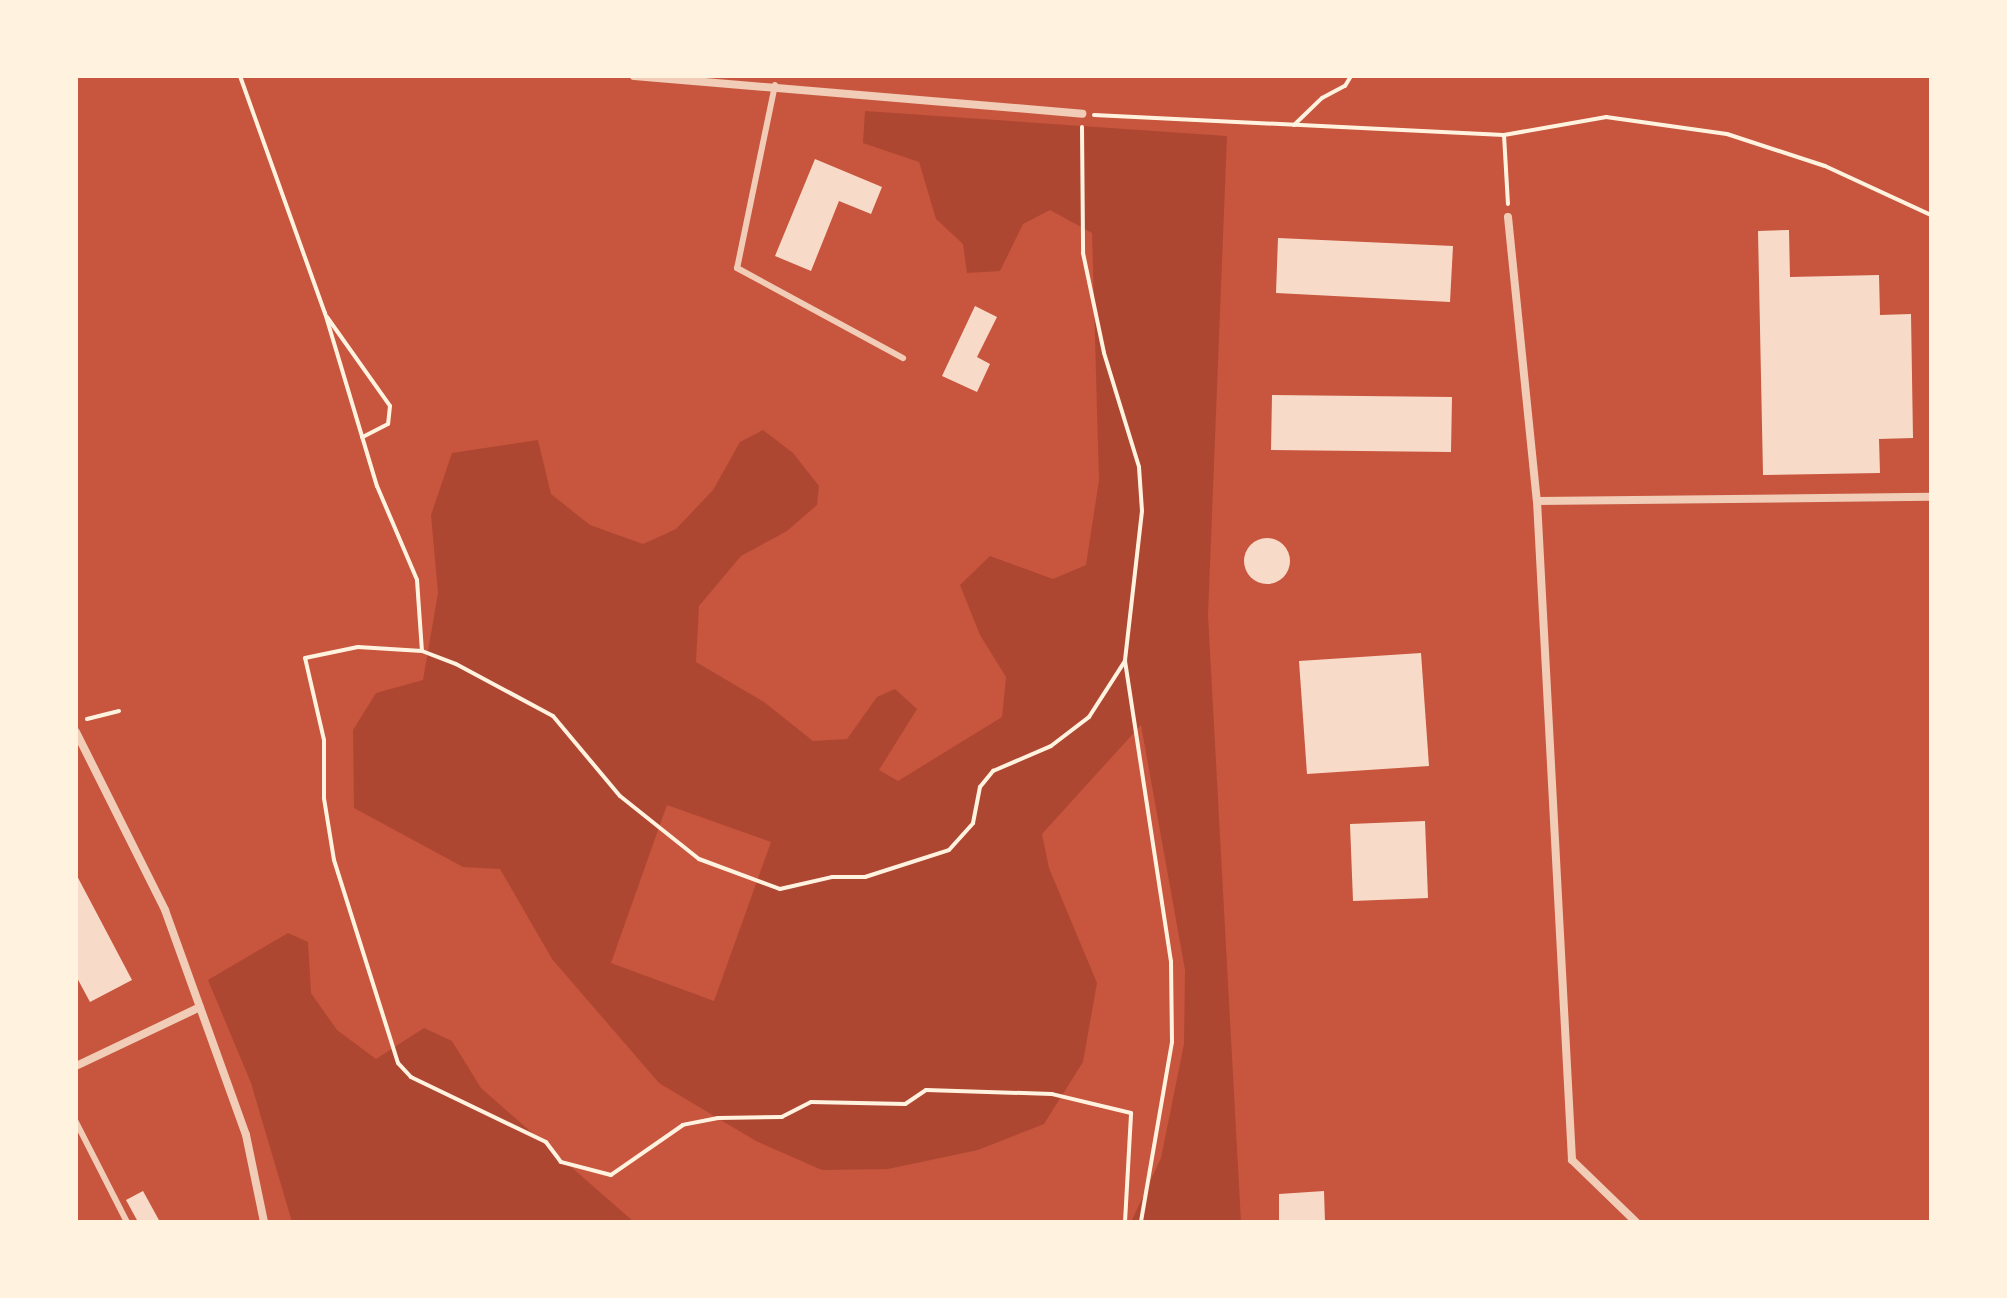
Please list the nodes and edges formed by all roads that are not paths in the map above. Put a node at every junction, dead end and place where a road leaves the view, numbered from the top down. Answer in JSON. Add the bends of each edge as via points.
{"nodes":[{"id":1,"x":634,"y":76,"type":"edge"},
{"id":2,"x":775,"y":85,"type":"junction"},
{"id":3,"x":1082,"y":114,"type":"road end"},
{"id":4,"x":1508,"y":217,"type":"road end"},
{"id":5,"x":903,"y":358,"type":"dead end"},
{"id":6,"x":1931,"y":497,"type":"edge"},
{"id":7,"x":1537,"y":501,"type":"junction"},
{"id":8,"x":76,"y":732,"type":"edge"},
{"id":9,"x":200,"y":1007,"type":"junction"},
{"id":10,"x":76,"y":1066,"type":"edge"},
{"id":11,"x":76,"y":1122,"type":"edge"},
{"id":12,"x":127,"y":1222,"type":"edge"},
{"id":13,"x":264,"y":1222,"type":"edge"},
{"id":14,"x":1636,"y":1222,"type":"edge"}],
"edges":[{"from":1,"to":2,"type":"street"},
{"from":2,"to":3,"type":"street"},
{"from":2,"to":5,"type":"lane","via":[[737,268]]},
{"from":4,"to":7,"type":"street"},
{"from":6,"to":7,"type":"street"},
{"from":7,"to":14,"type":"street","via":[[1572,1160]]},
{"from":8,"to":9,"type":"street","via":[[165,910]]},
{"from":9,"to":10,"type":"street"},
{"from":9,"to":13,"type":"street","via":[[246,1135]]},
{"from":11,"to":12,"type":"lane"}]}
